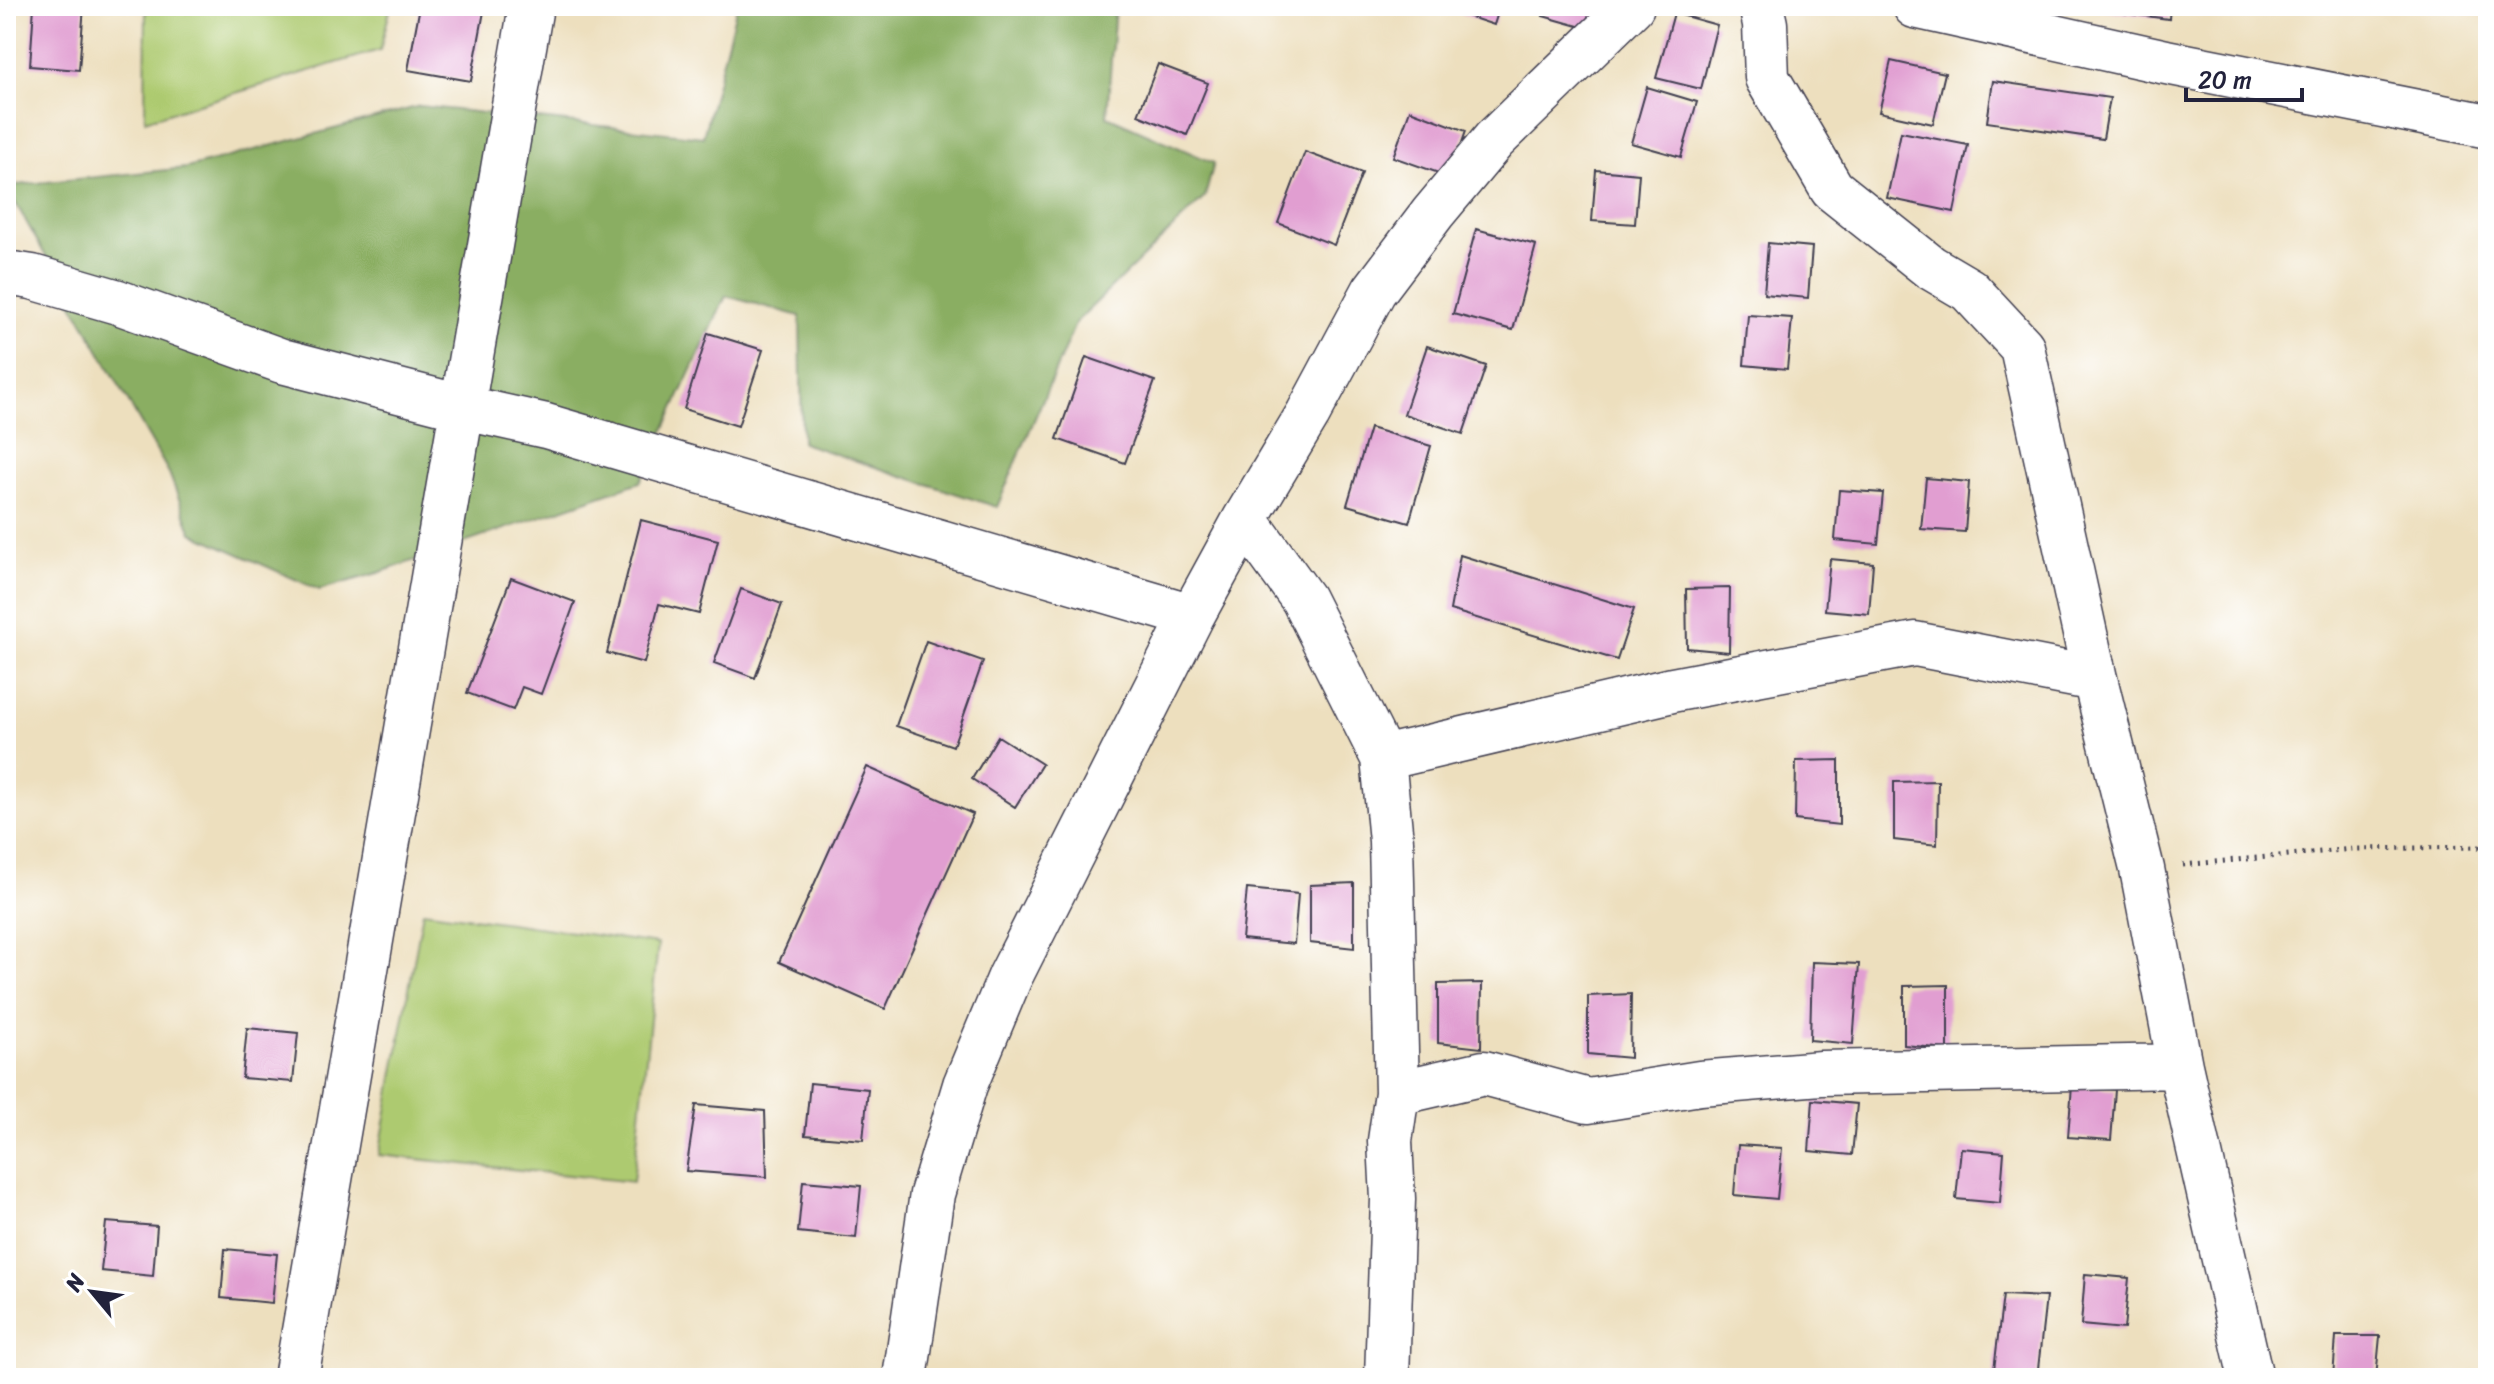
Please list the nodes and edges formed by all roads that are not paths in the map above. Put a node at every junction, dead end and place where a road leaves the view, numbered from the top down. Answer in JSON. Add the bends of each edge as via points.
{"nodes":[{"id":1,"x":531,"y":6,"type":"edge"},
{"id":2,"x":1632,"y":6,"type":"edge"},
{"id":3,"x":1761,"y":6,"type":"edge"},
{"id":4,"x":1915,"y":6,"type":"edge"},
{"id":5,"x":2488,"y":126,"type":"edge"},
{"id":6,"x":6,"y":273,"type":"edge"},
{"id":7,"x":461,"y":407,"type":"junction"},
{"id":8,"x":1245,"y":519,"type":"junction"},
{"id":9,"x":1192,"y":616,"type":"junction"},
{"id":10,"x":2095,"y":679,"type":"junction"},
{"id":11,"x":1383,"y":758,"type":"junction"},
{"id":12,"x":2180,"y":1066,"type":"junction"},
{"id":13,"x":1397,"y":1093,"type":"junction"},
{"id":14,"x":296,"y":1378,"type":"edge"},
{"id":15,"x":905,"y":1378,"type":"edge"},
{"id":16,"x":1387,"y":1378,"type":"edge"},
{"id":17,"x":2251,"y":1378,"type":"edge"}],
"edges":[{"from":1,"to":7,"type":"street"},
{"from":2,"to":8,"type":"street","via":[[1494,140],[1374,291]]},
{"from":3,"to":10,"type":"street","via":[[1767,78],[1832,189],[1930,267],[1969,290],[2022,347]]},
{"from":4,"to":5,"type":"street"},
{"from":6,"to":7,"type":"street","via":[[118,302],[282,361]]},
{"from":7,"to":9,"type":"street","via":[[546,426]]},
{"from":7,"to":14,"type":"street"},
{"from":8,"to":9,"type":"street"},
{"from":8,"to":11,"type":"street","via":[[1303,599]]},
{"from":9,"to":15,"type":"street","via":[[1010,977],[965,1085],[932,1194]]},
{"from":10,"to":11,"type":"street","via":[[1915,644],[1672,690]]},
{"from":10,"to":12,"type":"street","via":[[2142,869]]},
{"from":11,"to":13,"type":"street","via":[[1391,841]]},
{"from":12,"to":13,"type":"street","via":[[1821,1073],[1700,1083],[1588,1101],[1484,1073]]},
{"from":12,"to":17,"type":"street"},
{"from":13,"to":16,"type":"street","via":[[1390,1141]]}]}
